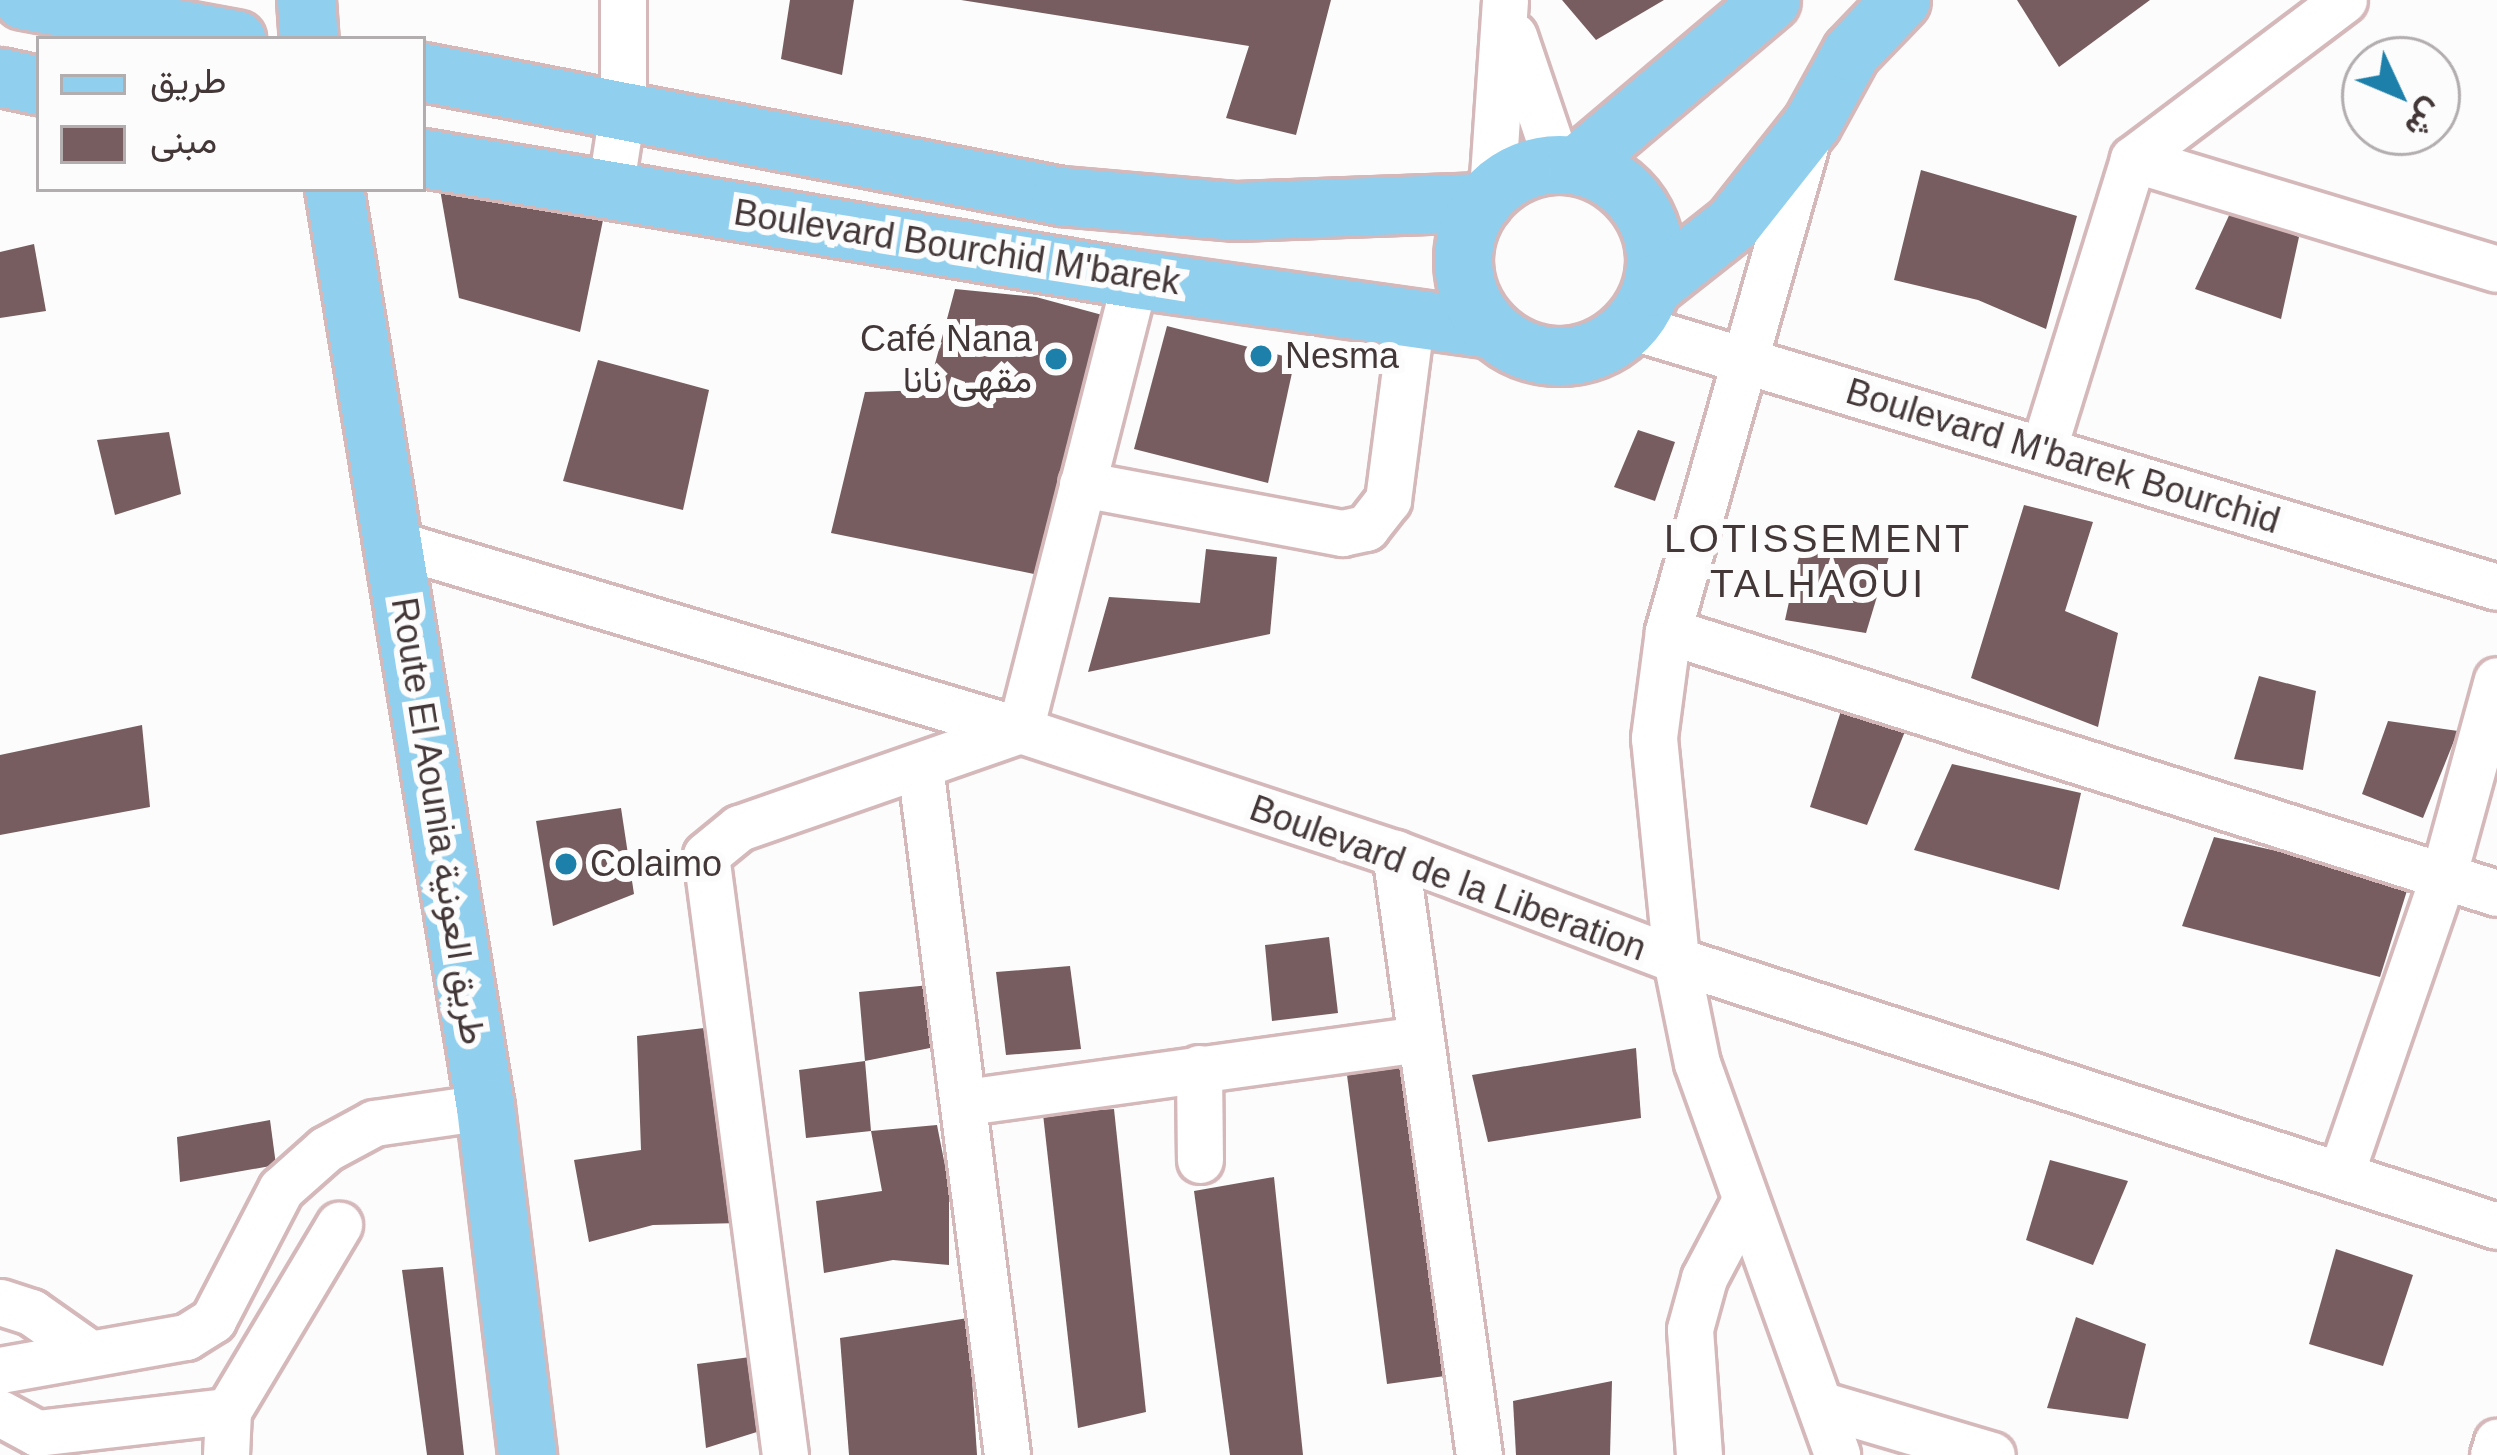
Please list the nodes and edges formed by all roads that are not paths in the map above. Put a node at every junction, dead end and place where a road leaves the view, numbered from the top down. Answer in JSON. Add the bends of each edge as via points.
{"nodes":[{"id":1,"x":23,"y":0,"type":"edge"},
{"id":2,"x":306,"y":0,"type":"edge"},
{"id":3,"x":623,"y":0,"type":"edge"},
{"id":4,"x":1772,"y":0,"type":"edge"},
{"id":5,"x":1900,"y":0,"type":"edge"},
{"id":6,"x":2344,"y":0,"type":"edge"},
{"id":7,"x":1504,"y":2,"type":"edge"},
{"id":8,"x":220,"y":36,"type":"edge"},
{"id":9,"x":309,"y":36,"type":"edge"},
{"id":10,"x":426,"y":73,"type":"edge"},
{"id":11,"x":0,"y":77,"type":"edge"},
{"id":12,"x":36,"y":84,"type":"edge"},
{"id":13,"x":623,"y":106,"type":"junction"},
{"id":14,"x":1812,"y":123,"type":"junction"},
{"id":15,"x":426,"y":159,"type":"edge"},
{"id":16,"x":2133,"y":159,"type":"junction"},
{"id":17,"x":1566,"y":164,"type":"junction"},
{"id":18,"x":610,"y":190,"type":"junction"},
{"id":19,"x":335,"y":192,"type":"edge"},
{"id":20,"x":1061,"y":196,"type":"junction"},
{"id":21,"x":1488,"y":196,"type":"junction"},
{"id":22,"x":1053,"y":265,"type":"junction"},
{"id":23,"x":2497,"y":269,"type":"edge"},
{"id":24,"x":1135,"y":279,"type":"junction"},
{"id":25,"x":1641,"y":306,"type":"junction"},
{"id":26,"x":1412,"y":314,"type":"junction"},
{"id":27,"x":1492,"y":329,"type":"junction"},
{"id":28,"x":1747,"y":363,"type":"junction"},
{"id":29,"x":2044,"y":447,"type":"junction"},
{"id":30,"x":1082,"y":484,"type":"junction"},
{"id":31,"x":396,"y":544,"type":"junction"},
{"id":32,"x":2497,"y":587,"type":"edge"},
{"id":33,"x":1668,"y":631,"type":"junction"},
{"id":34,"x":2497,"y":680,"type":"edge"},
{"id":35,"x":1020,"y":730,"type":"junction"},
{"id":36,"x":920,"y":766,"type":"junction"},
{"id":37,"x":1395,"y":854,"type":"junction"},
{"id":38,"x":2443,"y":877,"type":"junction"},
{"id":39,"x":2497,"y":893,"type":"edge"},
{"id":40,"x":1676,"y":960,"type":"junction"},
{"id":41,"x":1421,"y":1039,"type":"junction"},
{"id":42,"x":1198,"y":1068,"type":"junction"},
{"id":43,"x":965,"y":1102,"type":"junction"},
{"id":44,"x":485,"y":1107,"type":"junction"},
{"id":45,"x":1200,"y":1160,"type":"dead end"},
{"id":46,"x":2341,"y":1173,"type":"junction"},
{"id":47,"x":1742,"y":1206,"type":"junction"},
{"id":48,"x":339,"y":1225,"type":"dead end"},
{"id":49,"x":2497,"y":1226,"type":"edge"},
{"id":50,"x":0,"y":1303,"type":"edge"},
{"id":51,"x":85,"y":1350,"type":"junction"},
{"id":52,"x":0,"y":1370,"type":"edge"},
{"id":53,"x":1823,"y":1405,"type":"junction"},
{"id":54,"x":0,"y":1413,"type":"edge"},
{"id":55,"x":227,"y":1433,"type":"edge"},
{"id":56,"x":2497,"y":1442,"type":"edge"},
{"id":57,"x":527,"y":1455,"type":"edge"},
{"id":58,"x":785,"y":1455,"type":"edge"},
{"id":59,"x":1007,"y":1455,"type":"edge"},
{"id":60,"x":1478,"y":1455,"type":"edge"},
{"id":61,"x":1699,"y":1455,"type":"edge"},
{"id":62,"x":1838,"y":1455,"type":"edge"},
{"id":63,"x":1992,"y":1455,"type":"edge"},
{"id":64,"x":2493,"y":1455,"type":"edge"}],
"edges":[{"from":1,"to":8,"type":"main road"},
{"from":2,"to":9,"type":"main road"},
{"from":3,"to":13,"type":"street"},
{"from":4,"to":17,"type":"main road"},
{"from":5,"to":14,"type":"main road","via":[[1851,52]]},
{"from":6,"to":16,"type":"street"},
{"from":7,"to":17,"type":"street"},
{"from":7,"to":21,"type":"street"},
{"from":10,"to":13,"type":"main road","name":"Boulevard Bourchid M'barek"},
{"from":11,"to":12,"type":"main road"},
{"from":13,"to":18,"type":"street"},
{"from":13,"to":20,"type":"main road","name":"Boulevard Bourchid M'barek"},
{"from":14,"to":25,"type":"main road","via":[[1733,223]]},
{"from":14,"to":28,"type":"street"},
{"from":15,"to":18,"type":"main road","name":"Boulevard Bourchid M'barek"},
{"from":16,"to":23,"type":"street"},
{"from":16,"to":29,"type":"street"},
{"from":17,"to":21,"type":"main road","via":[[1522,171]]},
{"from":17,"to":25,"type":"main road","via":[[1624,188],[1641,209],[1652,233]]},
{"from":18,"to":22,"type":"main road","name":"Boulevard Bourchid M'barek"},
{"from":19,"to":31,"type":"main road","name":"Route El Aounia طريق العونية"},
{"from":20,"to":21,"type":"main road","name":"Boulevard Bourchid M'barek","via":[[1236,211]]},
{"from":20,"to":22,"type":"main road"},
{"from":21,"to":27,"type":"main road","via":[[1463,253],[1465,281]]},
{"from":22,"to":24,"type":"main road","name":"Boulevard Bourchid M'barek"},
{"from":24,"to":26,"type":"main road","name":"Boulevard Bourchid M'barek"},
{"from":24,"to":30,"type":"street"},
{"from":25,"to":27,"type":"main road","via":[[1598,347],[1561,356],[1525,349]]},
{"from":25,"to":28,"type":"street","name":"Boulevard M'barek Bourchid"},
{"from":26,"to":27,"type":"main road","name":"Boulevard Bourchid M'barek"},
{"from":26,"to":30,"type":"street","via":[[1388,500],[1366,528],[1342,533]]},
{"from":28,"to":29,"type":"street","name":"Boulevard M'barek Bourchid"},
{"from":28,"to":33,"type":"street"},
{"from":29,"to":32,"type":"street","name":"Boulevard M'barek Bourchid"},
{"from":30,"to":35,"type":"street"},
{"from":31,"to":35,"type":"street","name":"Boulevard de la Liberation"},
{"from":31,"to":44,"type":"main road","name":"Route El Aounia طريق العونية"},
{"from":33,"to":38,"type":"street"},
{"from":33,"to":40,"type":"street","via":[[1654,738]]},
{"from":34,"to":38,"type":"street"},
{"from":35,"to":36,"type":"street"},
{"from":35,"to":37,"type":"street","name":"Boulevard de la Liberation"},
{"from":36,"to":43,"type":"street"},
{"from":36,"to":58,"type":"street","via":[[739,828],[706,855]]},
{"from":37,"to":40,"type":"street","name":"Boulevard de la Liberation"},
{"from":37,"to":41,"type":"street"},
{"from":38,"to":39,"type":"street"},
{"from":38,"to":46,"type":"street"},
{"from":40,"to":46,"type":"street","name":"Boulevard de la Liberation"},
{"from":40,"to":47,"type":"street","via":[[1697,1064]]},
{"from":41,"to":42,"type":"street"},
{"from":41,"to":60,"type":"street"},
{"from":42,"to":43,"type":"street"},
{"from":42,"to":45,"type":"street"},
{"from":43,"to":59,"type":"street"},
{"from":44,"to":51,"type":"street","via":[[374,1123],[326,1149],[281,1189],[213,1320],[186,1337]]},
{"from":44,"to":57,"type":"main road","name":"Route El Aounia طريق العونية"},
{"from":46,"to":49,"type":"street","name":"Boulevard de la Liberation"},
{"from":47,"to":53,"type":"street"},
{"from":47,"to":61,"type":"street","via":[[1704,1278],[1690,1329]]},
{"from":48,"to":55,"type":"street"},
{"from":50,"to":51,"type":"street","via":[[31,1312]]},
{"from":51,"to":52,"type":"street"},
{"from":53,"to":62,"type":"street"},
{"from":53,"to":63,"type":"street"},
{"from":54,"to":55,"type":"street","via":[[37,1432]]},
{"from":56,"to":64,"type":"street"}]}
